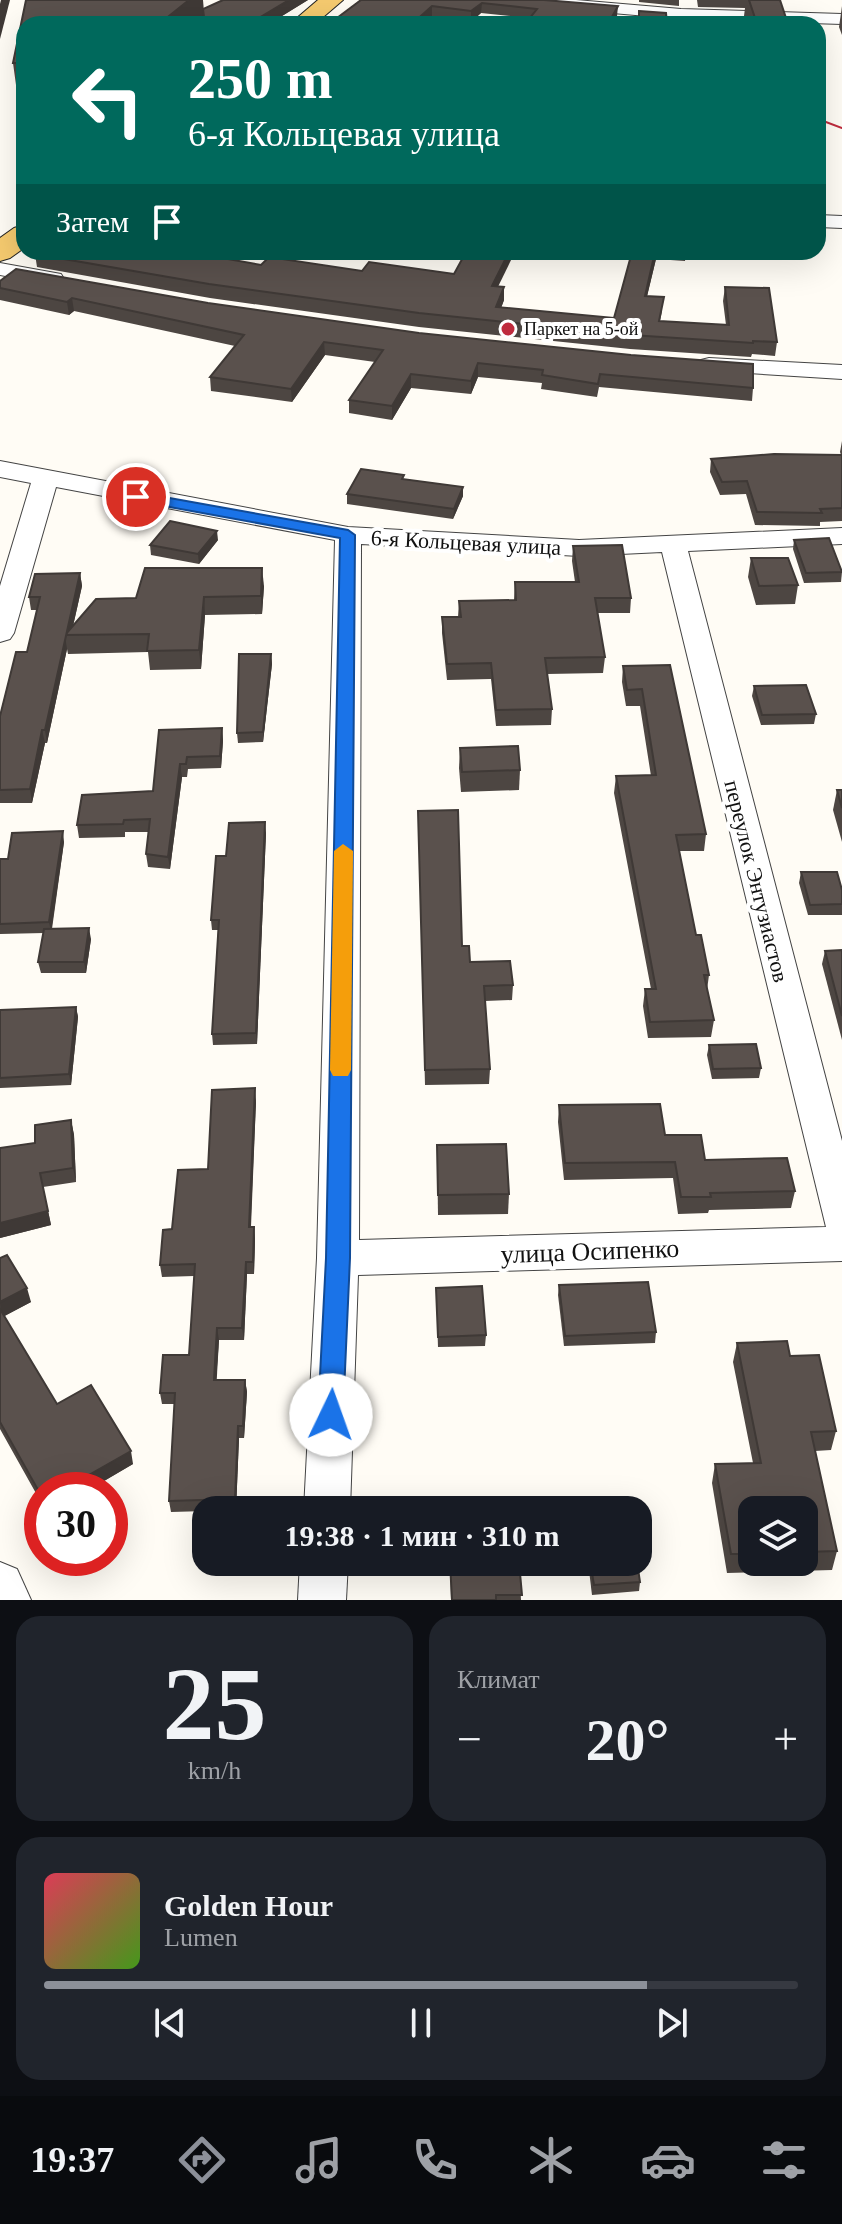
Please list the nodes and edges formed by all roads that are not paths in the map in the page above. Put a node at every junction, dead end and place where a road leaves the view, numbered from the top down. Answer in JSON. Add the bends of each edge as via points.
{"nodes":[{"id":1,"x":320,"y":0,"type":"edge"},
{"id":2,"x":332,"y":0,"type":"edge"},
{"id":3,"x":521,"y":0,"type":"edge"},
{"id":4,"x":299,"y":16,"type":"edge"},
{"id":5,"x":311,"y":16,"type":"edge"},
{"id":6,"x":656,"y":16,"type":"edge"},
{"id":7,"x":0,"y":269,"type":"edge"},
{"id":8,"x":68,"y":282,"type":"edge"},
{"id":9,"x":694,"y":365,"type":"edge"},
{"id":10,"x":842,"y":372,"type":"edge"},
{"id":11,"x":0,"y":469,"type":"edge"},
{"id":12,"x":45,"y":480,"type":"junction"},
{"id":13,"x":348,"y":535,"type":"junction"},
{"id":14,"x":842,"y":536,"type":"edge"},
{"id":15,"x":673,"y":544,"type":"junction"},
{"id":16,"x":0,"y":633,"type":"edge"},
{"id":17,"x":842,"y":1218,"type":"edge"},
{"id":18,"x":842,"y":1244,"type":"edge"},
{"id":19,"x":338,"y":1258,"type":"junction"},
{"id":20,"x":328,"y":1496,"type":"edge"},
{"id":21,"x":323,"y":1576,"type":"edge"},
{"id":22,"x":0,"y":1585,"type":"edge"},
{"id":23,"x":7,"y":1600,"type":"edge"},
{"id":24,"x":322,"y":1600,"type":"edge"}],
"edges":[{"from":1,"to":4,"type":"main road"},
{"from":2,"to":5,"type":"main road"},
{"from":3,"to":6,"type":"street"},
{"from":7,"to":8,"type":"street"},
{"from":9,"to":10,"type":"street"},
{"from":11,"to":12,"type":"street","name":"6-я Кольцевая улица"},
{"from":12,"to":13,"type":"street","name":"6-я Кольцевая улица"},
{"from":12,"to":16,"type":"street"},
{"from":13,"to":15,"type":"street","name":"6-я Кольцевая улица","via":[[508,547]]},
{"from":13,"to":19,"type":"street"},
{"from":14,"to":15,"type":"street","name":"6-я Кольцевая улица"},
{"from":15,"to":17,"type":"street","name":"переулок Энтузиастов"},
{"from":18,"to":19,"type":"street","name":"улица Осипенко"},
{"from":19,"to":20,"type":"street"},
{"from":21,"to":24,"type":"street"},
{"from":22,"to":23,"type":"street"}]}
